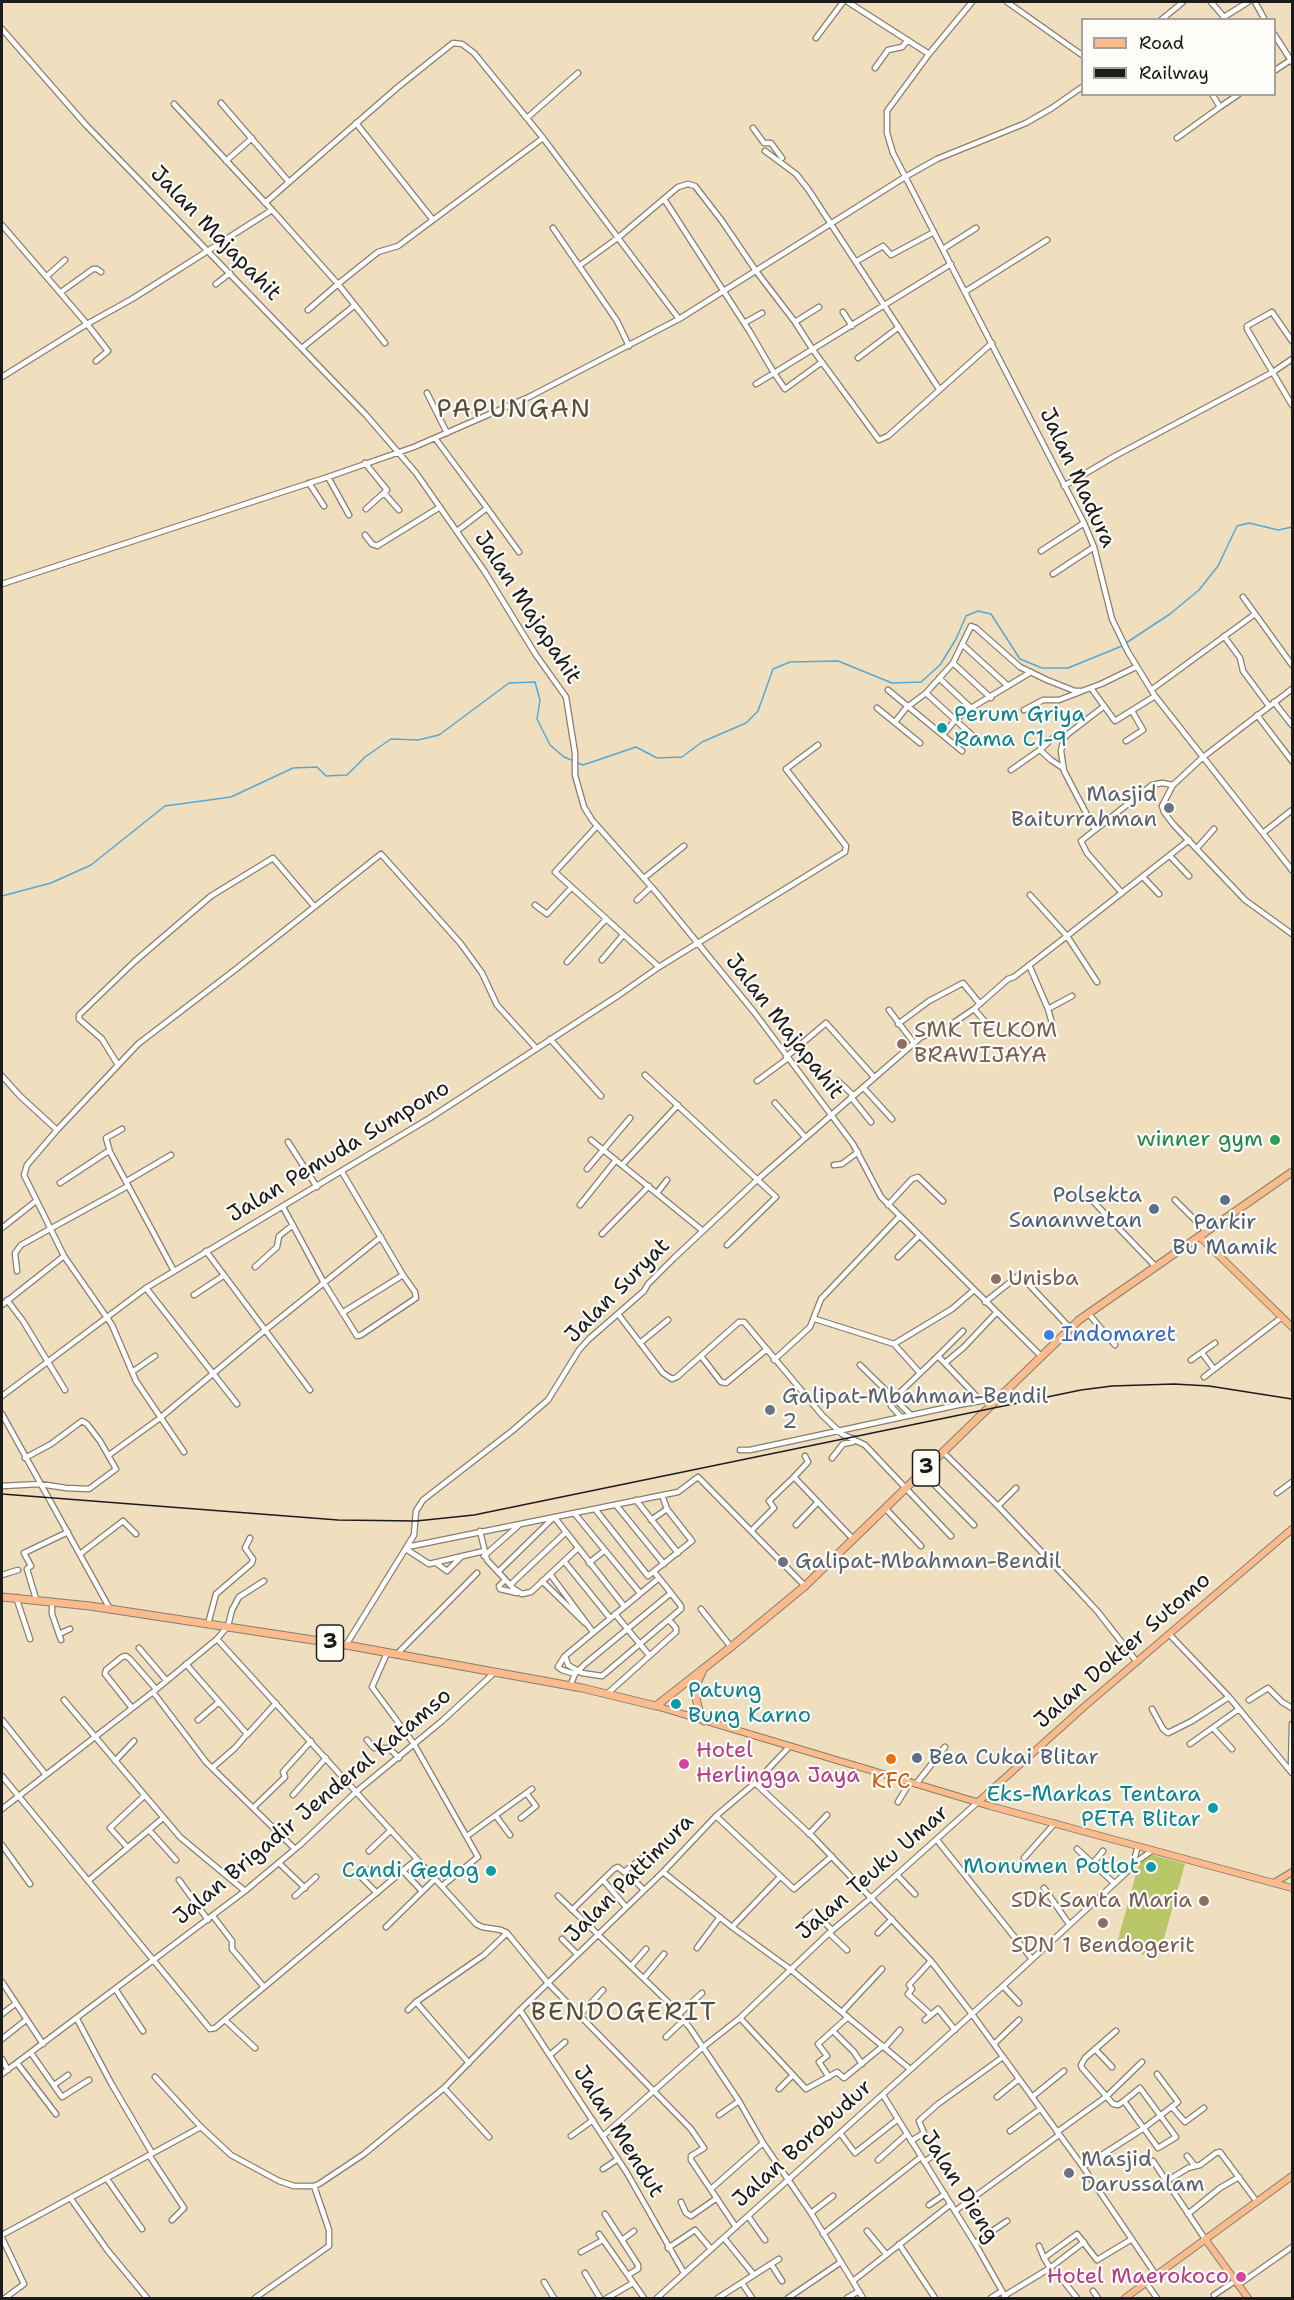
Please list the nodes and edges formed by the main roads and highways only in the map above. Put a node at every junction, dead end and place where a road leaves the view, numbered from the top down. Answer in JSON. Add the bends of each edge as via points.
{"nodes":[{"id":1,"x":1293,"y":1172,"type":"edge"},
{"id":2,"x":1199,"y":1236,"type":"junction"},
{"id":3,"x":1293,"y":1327,"type":"edge"},
{"id":4,"x":1293,"y":1529,"type":"edge"},
{"id":5,"x":2,"y":1597,"type":"edge"},
{"id":6,"x":703,"y":1670,"type":"junction"},
{"id":7,"x":656,"y":1706,"type":"junction"},
{"id":8,"x":704,"y":1720,"type":"junction"},
{"id":9,"x":978,"y":1802,"type":"junction"},
{"id":10,"x":1293,"y":1872,"type":"edge"},
{"id":11,"x":1274,"y":1883,"type":"junction"},
{"id":12,"x":1293,"y":1888,"type":"edge"},
{"id":13,"x":1293,"y":2176,"type":"edge"},
{"id":14,"x":1205,"y":2239,"type":"junction"},
{"id":15,"x":1125,"y":2298,"type":"edge"},
{"id":16,"x":1248,"y":2298,"type":"edge"}],
"edges":[{"from":1,"to":2,"type":"highway","number":"3"},
{"from":2,"to":3,"type":"main road"},
{"from":2,"to":6,"type":"highway","number":"3","via":[[1070,1328],[805,1586]]},
{"from":4,"to":9,"type":"main road","name":"Jalan Dokter Sutomo"},
{"from":5,"to":7,"type":"highway","number":"3","via":[[110,1609],[346,1645],[571,1685]]},
{"from":6,"to":7,"type":"highway","number":"3"},
{"from":6,"to":8,"type":"highway","via":[[696,1694]]},
{"from":7,"to":8,"type":"main road"},
{"from":8,"to":9,"type":"main road"},
{"from":9,"to":11,"type":"main road"},
{"from":10,"to":11,"type":"main road"},
{"from":11,"to":12,"type":"main road"},
{"from":13,"to":14,"type":"main road"},
{"from":14,"to":15,"type":"main road"},
{"from":14,"to":16,"type":"main road"}]}
